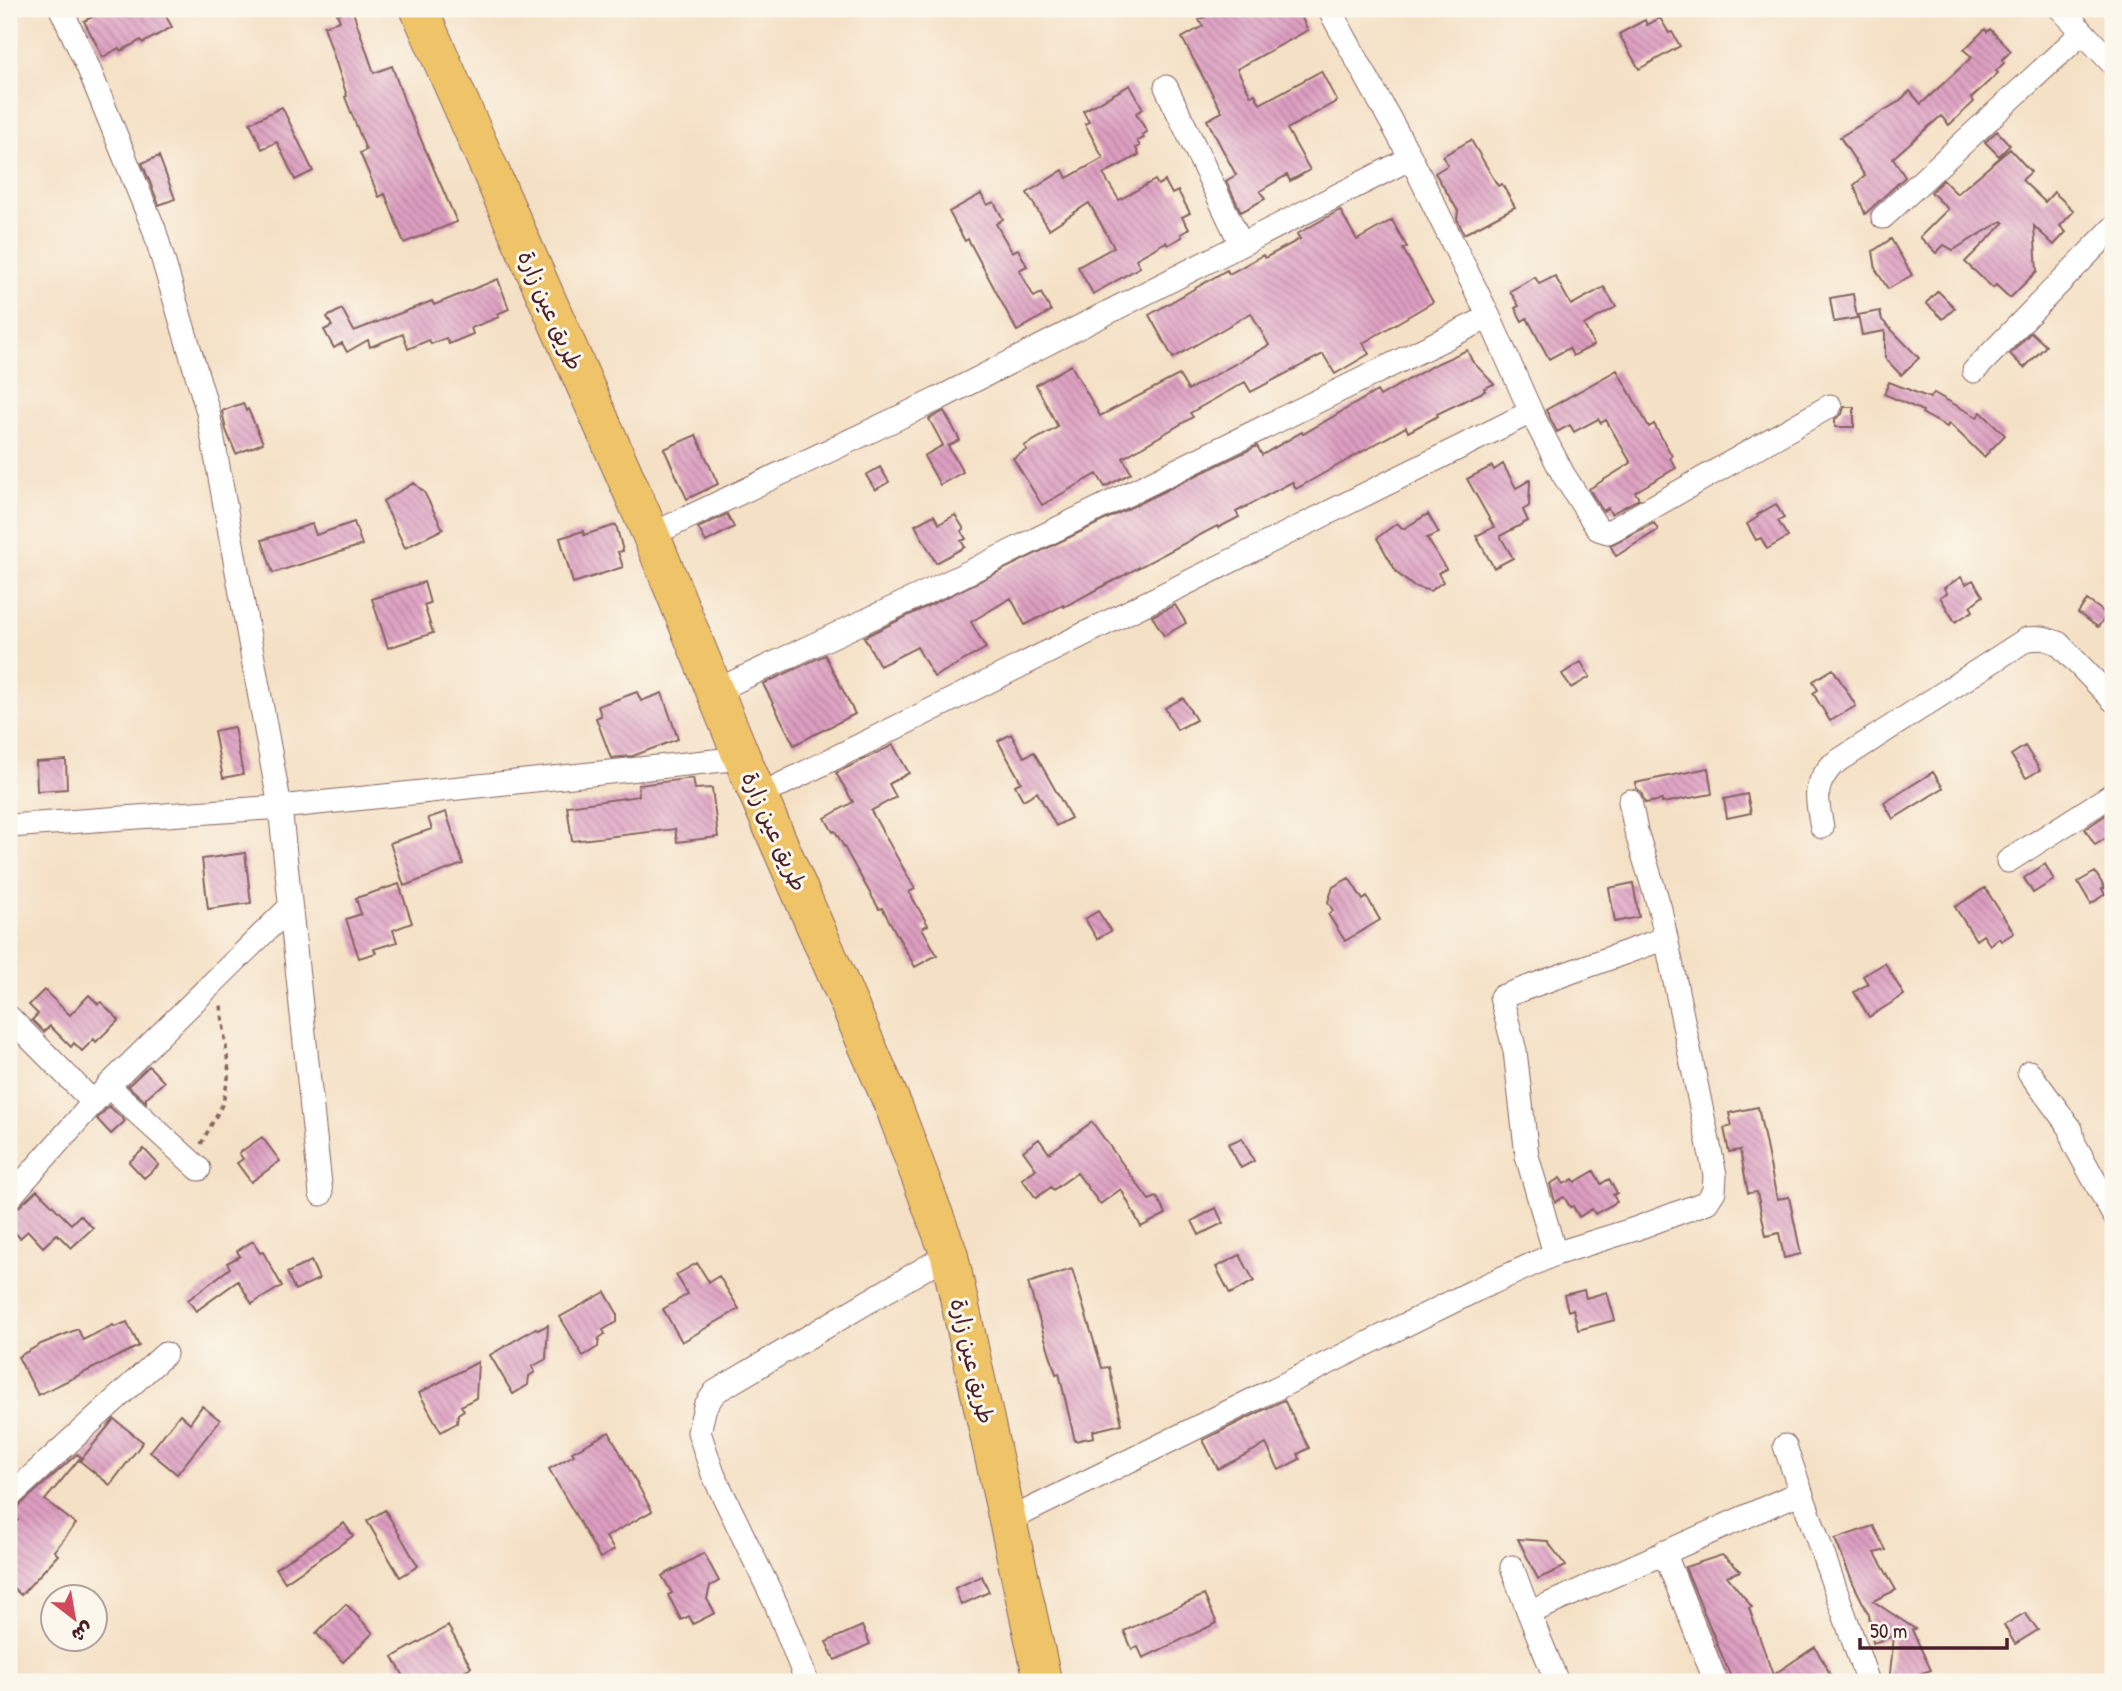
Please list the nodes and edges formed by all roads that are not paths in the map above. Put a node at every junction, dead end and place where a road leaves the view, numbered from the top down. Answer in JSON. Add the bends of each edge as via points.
{"nodes":[{"id":1,"x":61,"y":9,"type":"edge"},
{"id":2,"x":419,"y":9,"type":"edge"},
{"id":3,"x":1329,"y":9,"type":"edge"},
{"id":4,"x":2061,"y":9,"type":"edge"},
{"id":5,"x":2082,"y":33,"type":"junction"},
{"id":6,"x":2113,"y":64,"type":"edge"},
{"id":7,"x":1166,"y":87,"type":"dead end"},
{"id":8,"x":1412,"y":158,"type":"junction"},
{"id":9,"x":1884,"y":217,"type":"dead end"},
{"id":10,"x":2113,"y":228,"type":"edge"},
{"id":11,"x":1241,"y":244,"type":"junction"},
{"id":12,"x":1489,"y":317,"type":"junction"},
{"id":13,"x":1975,"y":371,"type":"dead end"},
{"id":14,"x":1830,"y":406,"type":"dead end"},
{"id":15,"x":1531,"y":412,"type":"junction"},
{"id":16,"x":651,"y":535,"type":"junction"},
{"id":17,"x":715,"y":691,"type":"junction"},
{"id":18,"x":2113,"y":700,"type":"edge"},
{"id":19,"x":742,"y":758,"type":"junction"},
{"id":20,"x":2113,"y":794,"type":"edge"},
{"id":21,"x":760,"y":795,"type":"junction"},
{"id":22,"x":1630,"y":801,"type":"dead end"},
{"id":23,"x":280,"y":807,"type":"junction"},
{"id":24,"x":9,"y":826,"type":"edge"},
{"id":25,"x":1822,"y":827,"type":"dead end"},
{"id":26,"x":2008,"y":861,"type":"dead end"},
{"id":27,"x":289,"y":908,"type":"junction"},
{"id":28,"x":1666,"y":938,"type":"junction"},
{"id":29,"x":9,"y":1017,"type":"edge"},
{"id":30,"x":2029,"y":1072,"type":"dead end"},
{"id":31,"x":100,"y":1094,"type":"junction"},
{"id":32,"x":195,"y":1165,"type":"road end"},
{"id":33,"x":321,"y":1194,"type":"dead end"},
{"id":34,"x":9,"y":1198,"type":"edge"},
{"id":35,"x":2113,"y":1214,"type":"edge"},
{"id":36,"x":949,"y":1254,"type":"junction"},
{"id":37,"x":1555,"y":1254,"type":"junction"},
{"id":38,"x":165,"y":1354,"type":"dead end"},
{"id":39,"x":1785,"y":1446,"type":"dead end"},
{"id":40,"x":1801,"y":1492,"type":"junction"},
{"id":41,"x":9,"y":1497,"type":"edge"},
{"id":42,"x":1009,"y":1520,"type":"junction"},
{"id":43,"x":1664,"y":1552,"type":"junction"},
{"id":44,"x":1512,"y":1567,"type":"dead end"},
{"id":45,"x":1529,"y":1613,"type":"junction"},
{"id":46,"x":807,"y":1682,"type":"edge"},
{"id":47,"x":1043,"y":1682,"type":"edge"},
{"id":48,"x":1558,"y":1682,"type":"edge"},
{"id":49,"x":1716,"y":1682,"type":"edge"},
{"id":50,"x":1868,"y":1682,"type":"edge"}],
"edges":[{"from":1,"to":23,"type":"street","via":[[154,229],[208,412]]},
{"from":2,"to":16,"type":"main road","name":"طريق عين زارة"},
{"from":3,"to":8,"type":"street"},
{"from":4,"to":5,"type":"street"},
{"from":5,"to":6,"type":"street"},
{"from":5,"to":9,"type":"street"},
{"from":7,"to":11,"type":"street"},
{"from":8,"to":11,"type":"street"},
{"from":8,"to":12,"type":"street"},
{"from":10,"to":13,"type":"street"},
{"from":11,"to":16,"type":"street","via":[[938,399]]},
{"from":12,"to":15,"type":"street"},
{"from":12,"to":17,"type":"street","via":[[956,579]]},
{"from":14,"to":15,"type":"street","via":[[1608,532],[1594,526]]},
{"from":15,"to":21,"type":"street"},
{"from":16,"to":17,"type":"main road","name":"طريق عين زارة"},
{"from":17,"to":19,"type":"main road","name":"طريق عين زارة"},
{"from":18,"to":25,"type":"street","via":[[2058,643],[2027,639],[1832,765],[1818,785]]},
{"from":19,"to":21,"type":"main road","name":"طريق عين زارة"},
{"from":19,"to":23,"type":"street"},
{"from":20,"to":26,"type":"street"},
{"from":21,"to":36,"type":"main road","name":"طريق عين زارة","via":[[895,1110]]},
{"from":22,"to":28,"type":"street"},
{"from":23,"to":24,"type":"street"},
{"from":23,"to":27,"type":"street"},
{"from":27,"to":31,"type":"street"},
{"from":27,"to":33,"type":"street"},
{"from":28,"to":37,"type":"street","via":[[1715,1175],[1714,1191],[1706,1202],[1690,1210]]},
{"from":28,"to":37,"type":"street","via":[[1501,997],[1515,1051],[1527,1156]]},
{"from":29,"to":31,"type":"street"},
{"from":30,"to":35,"type":"street","via":[[2071,1129],[2074,1143]]},
{"from":31,"to":32,"type":"street"},
{"from":31,"to":34,"type":"street"},
{"from":36,"to":42,"type":"main road","name":"طريق عين زارة"},
{"from":36,"to":46,"type":"street","via":[[715,1392],[705,1407],[699,1432],[713,1474],[776,1604]]},
{"from":37,"to":42,"type":"street"},
{"from":38,"to":41,"type":"street"},
{"from":39,"to":40,"type":"street"},
{"from":40,"to":43,"type":"street"},
{"from":40,"to":50,"type":"street"},
{"from":42,"to":47,"type":"main road","name":"طريق عين زارة"},
{"from":43,"to":45,"type":"street"},
{"from":43,"to":49,"type":"street"},
{"from":44,"to":45,"type":"street"},
{"from":45,"to":48,"type":"street"}]}
